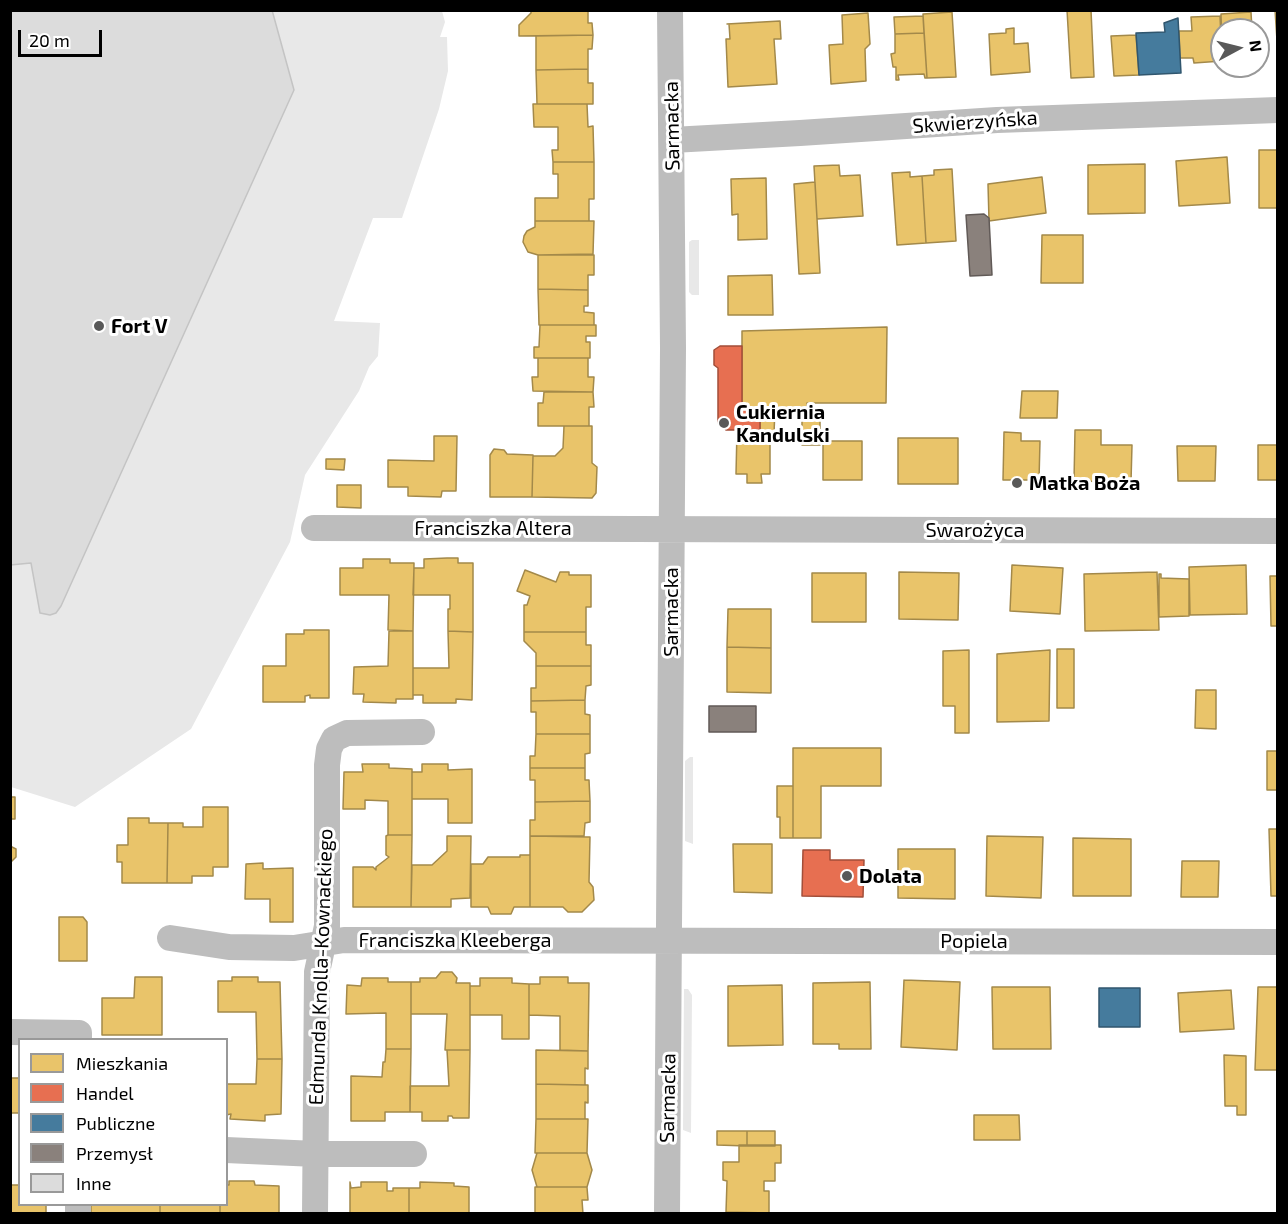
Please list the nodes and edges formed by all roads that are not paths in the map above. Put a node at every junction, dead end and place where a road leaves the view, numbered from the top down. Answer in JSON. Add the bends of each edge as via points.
{"nodes":[{"id":1,"x":670,"y":10,"type":"edge"},
{"id":2,"x":1278,"y":110,"type":"edge"},
{"id":3,"x":672,"y":140,"type":"junction"},
{"id":4,"x":314,"y":528,"type":"dead end"},
{"id":5,"x":672,"y":529,"type":"junction"},
{"id":6,"x":1278,"y":531,"type":"edge"},
{"id":7,"x":422,"y":732,"type":"dead end"},
{"id":8,"x":170,"y":938,"type":"dead end"},
{"id":9,"x":670,"y":940,"type":"junction"},
{"id":10,"x":1278,"y":942,"type":"edge"},
{"id":11,"x":323,"y":943,"type":"junction"},
{"id":12,"x":10,"y":1032,"type":"edge"},
{"id":13,"x":79,"y":1038,"type":"edge"},
{"id":14,"x":228,"y":1150,"type":"edge"},
{"id":15,"x":316,"y":1154,"type":"junction"},
{"id":16,"x":414,"y":1154,"type":"dead end"},
{"id":17,"x":315,"y":1214,"type":"edge"},
{"id":18,"x":667,"y":1214,"type":"edge"}],
"edges":[{"from":1,"to":3,"type":"street","name":"Sarmacka"},
{"from":2,"to":3,"type":"street","name":"Skwierzyńska","via":[[997,120]]},
{"from":3,"to":5,"type":"street","name":"Sarmacka"},
{"from":4,"to":5,"type":"street","name":"Franciszka Altera"},
{"from":5,"to":6,"type":"street","name":"Swarożyca"},
{"from":5,"to":9,"type":"street","name":"Sarmacka"},
{"from":7,"to":11,"type":"street","name":"Edmunda Knolla-Kownackiego","via":[[347,733],[334,739],[329,749],[327,926]]},
{"from":8,"to":11,"type":"street","name":"Franciszka Kleeberga","via":[[230,947],[294,948]]},
{"from":9,"to":10,"type":"street","name":"Popiela"},
{"from":9,"to":11,"type":"street","name":"Franciszka Kleeberga"},
{"from":9,"to":18,"type":"street","name":"Sarmacka"},
{"from":11,"to":15,"type":"street","name":"Edmunda Knolla-Kownackiego","via":[[317,972]]},
{"from":12,"to":13,"type":"street","via":[[79,1033]]},
{"from":14,"to":15,"type":"street"},
{"from":15,"to":16,"type":"street"},
{"from":15,"to":17,"type":"street","name":"Edmunda Knolla-Kownackiego"}]}
